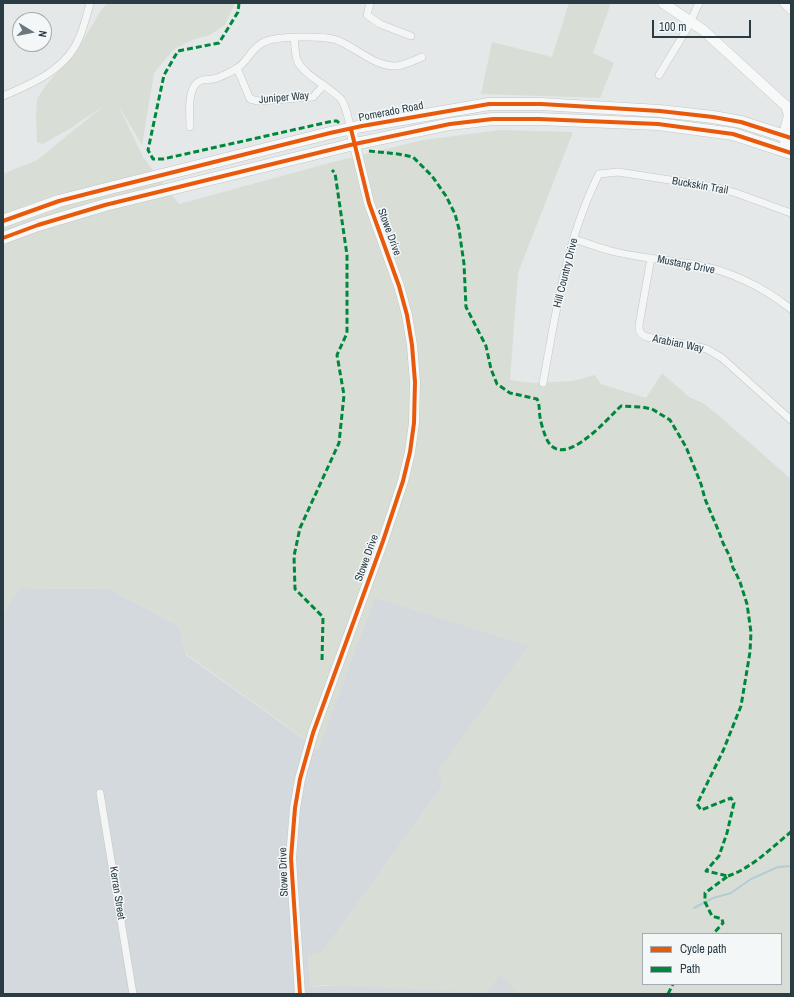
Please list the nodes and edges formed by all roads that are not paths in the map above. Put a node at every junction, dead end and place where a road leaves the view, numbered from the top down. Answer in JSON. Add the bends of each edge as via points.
{"nodes":[{"id":1,"x":90,"y":3,"type":"edge"},
{"id":2,"x":370,"y":3,"type":"edge"},
{"id":3,"x":663,"y":3,"type":"edge"},
{"id":4,"x":699,"y":3,"type":"edge"},
{"id":5,"x":784,"y":3,"type":"edge"},
{"id":6,"x":791,"y":11,"type":"edge"},
{"id":7,"x":691,"y":21,"type":"junction"},
{"id":8,"x":411,"y":36,"type":"dead end"},
{"id":9,"x":294,"y":38,"type":"junction"},
{"id":10,"x":422,"y":57,"type":"dead end"},
{"id":11,"x":237,"y":68,"type":"junction"},
{"id":12,"x":659,"y":75,"type":"dead end"},
{"id":13,"x":324,"y":85,"type":"junction"},
{"id":14,"x":3,"y":96,"type":"edge"},
{"id":15,"x":788,"y":106,"type":"edge"},
{"id":16,"x":190,"y":127,"type":"dead end"},
{"id":17,"x":351,"y":129,"type":"junction"},
{"id":18,"x":354,"y":144,"type":"junction"},
{"id":19,"x":789,"y":144,"type":"edge"},
{"id":20,"x":606,"y":172,"type":"joint"},
{"id":21,"x":791,"y":213,"type":"edge"},
{"id":22,"x":3,"y":221,"type":"edge"},
{"id":23,"x":3,"y":238,"type":"edge"},
{"id":24,"x":573,"y":238,"type":"junction"},
{"id":25,"x":651,"y":258,"type":"junction"},
{"id":26,"x":791,"y":309,"type":"edge"},
{"id":27,"x":543,"y":383,"type":"dead end"},
{"id":28,"x":791,"y":420,"type":"edge"},
{"id":29,"x":100,"y":793,"type":"dead end"},
{"id":30,"x":133,"y":994,"type":"edge"},
{"id":31,"x":300,"y":994,"type":"edge"}],
"edges":[{"from":1,"to":14,"type":"street","via":[[79,39],[64,61],[33,82]]},
{"from":2,"to":8,"type":"street","via":[[367,15],[373,20]]},
{"from":3,"to":7,"type":"main road"},
{"from":4,"to":7,"type":"street"},
{"from":5,"to":6,"type":"street"},
{"from":7,"to":12,"type":"street"},
{"from":7,"to":15,"type":"main road"},
{"from":9,"to":10,"type":"street","via":[[338,40],[383,64],[397,66]]},
{"from":9,"to":11,"type":"street","via":[[275,38],[263,42]]},
{"from":9,"to":13,"type":"street","via":[[297,60],[304,70]]},
{"from":11,"to":13,"type":"street","name":"Juniper Way","via":[[250,99],[258,101],[313,97]]},
{"from":11,"to":16,"type":"street","via":[[216,78],[200,80],[193,87],[190,96]]},
{"from":13,"to":17,"type":"street","via":[[342,100]]},
{"from":15,"to":19,"type":"main road"},
{"from":17,"to":18,"type":"main road","name":"Stowe Drive"},
{"from":17,"to":19,"type":"main road","name":"Pomerado Road","via":[[489,104],[541,104],[713,116],[741,122]]},
{"from":17,"to":22,"type":"main road","name":"Pomerado Road","via":[[110,188]]},
{"from":18,"to":19,"type":"main road","via":[[450,124],[492,119],[658,124]]},
{"from":18,"to":23,"type":"main road","via":[[105,205]]},
{"from":18,"to":31,"type":"main road","name":"Stowe Drive","via":[[369,203],[407,315],[415,382],[414,423],[403,481],[313,733],[300,779],[291,858]]},
{"from":20,"to":21,"type":"street","name":"Buckskin Trail","via":[[715,186]]},
{"from":20,"to":24,"type":"street","name":"Hill Country Drive","via":[[599,174]]},
{"from":24,"to":25,"type":"street","name":"Mustang Drive","via":[[608,250]]},
{"from":24,"to":27,"type":"street","name":"Hill Country Drive","via":[[563,273]]},
{"from":25,"to":26,"type":"street","name":"Mustang Drive","via":[[713,269],[748,282]]},
{"from":25,"to":28,"type":"street","name":"Arabian Way","via":[[639,325],[642,335],[707,349],[722,358]]},
{"from":29,"to":30,"type":"street","name":"Kerran Street"}]}
